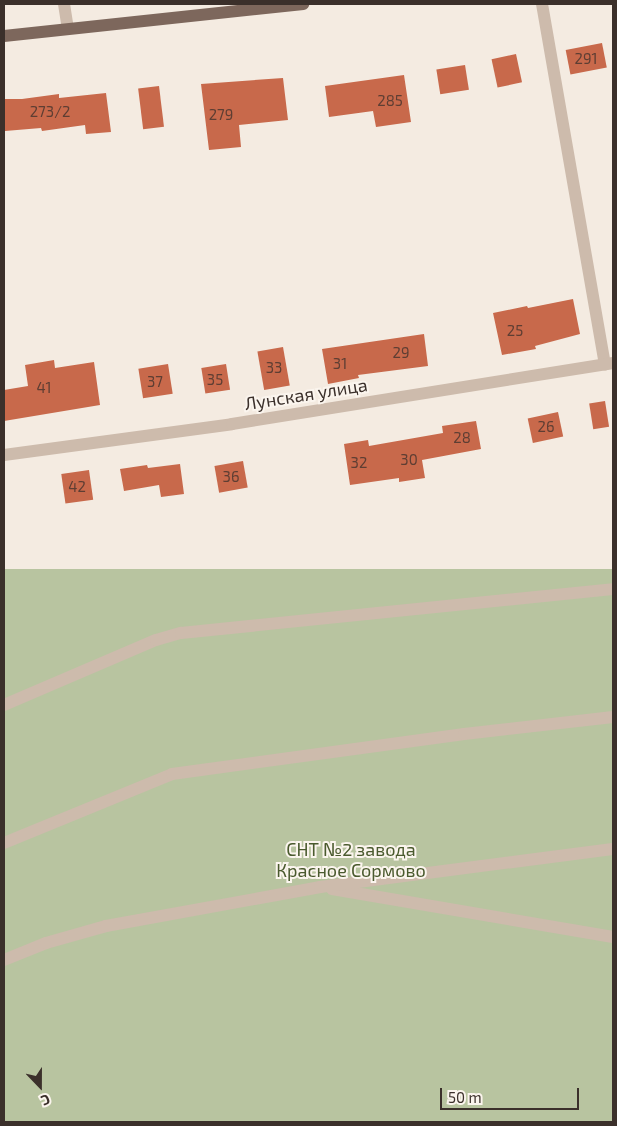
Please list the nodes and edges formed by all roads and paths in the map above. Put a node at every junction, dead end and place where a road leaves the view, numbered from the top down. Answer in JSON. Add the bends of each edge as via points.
{"nodes":[{"id":1,"x":64,"y":4,"type":"edge"},
{"id":2,"x":303,"y":4,"type":"edge"},
{"id":3,"x":542,"y":4,"type":"edge"},
{"id":4,"x":68,"y":29,"type":"junction"},
{"id":5,"x":4,"y":36,"type":"edge"},
{"id":6,"x":609,"y":364,"type":"edge"},
{"id":7,"x":4,"y":455,"type":"edge"},
{"id":8,"x":613,"y":589,"type":"edge"},
{"id":9,"x":4,"y":705,"type":"edge"},
{"id":10,"x":613,"y":717,"type":"edge"},
{"id":11,"x":4,"y":843,"type":"edge"},
{"id":12,"x":613,"y":849,"type":"edge"},
{"id":13,"x":320,"y":887,"type":"junction"},
{"id":14,"x":613,"y":937,"type":"edge"},
{"id":15,"x":4,"y":960,"type":"edge"}],
"edges":[{"from":1,"to":4,"type":"street"},
{"from":2,"to":4,"type":"main road"},
{"from":3,"to":6,"type":"street"},
{"from":4,"to":5,"type":"main road"},
{"from":6,"to":7,"type":"street","name":"Лунская улица","via":[[232,424]]},
{"from":8,"to":9,"type":"street","via":[[181,633],[156,640]]},
{"from":10,"to":11,"type":"street","via":[[172,774]]},
{"from":12,"to":13,"type":"street"},
{"from":13,"to":14,"type":"street"},
{"from":13,"to":15,"type":"street","via":[[106,926],[46,943]]}]}
